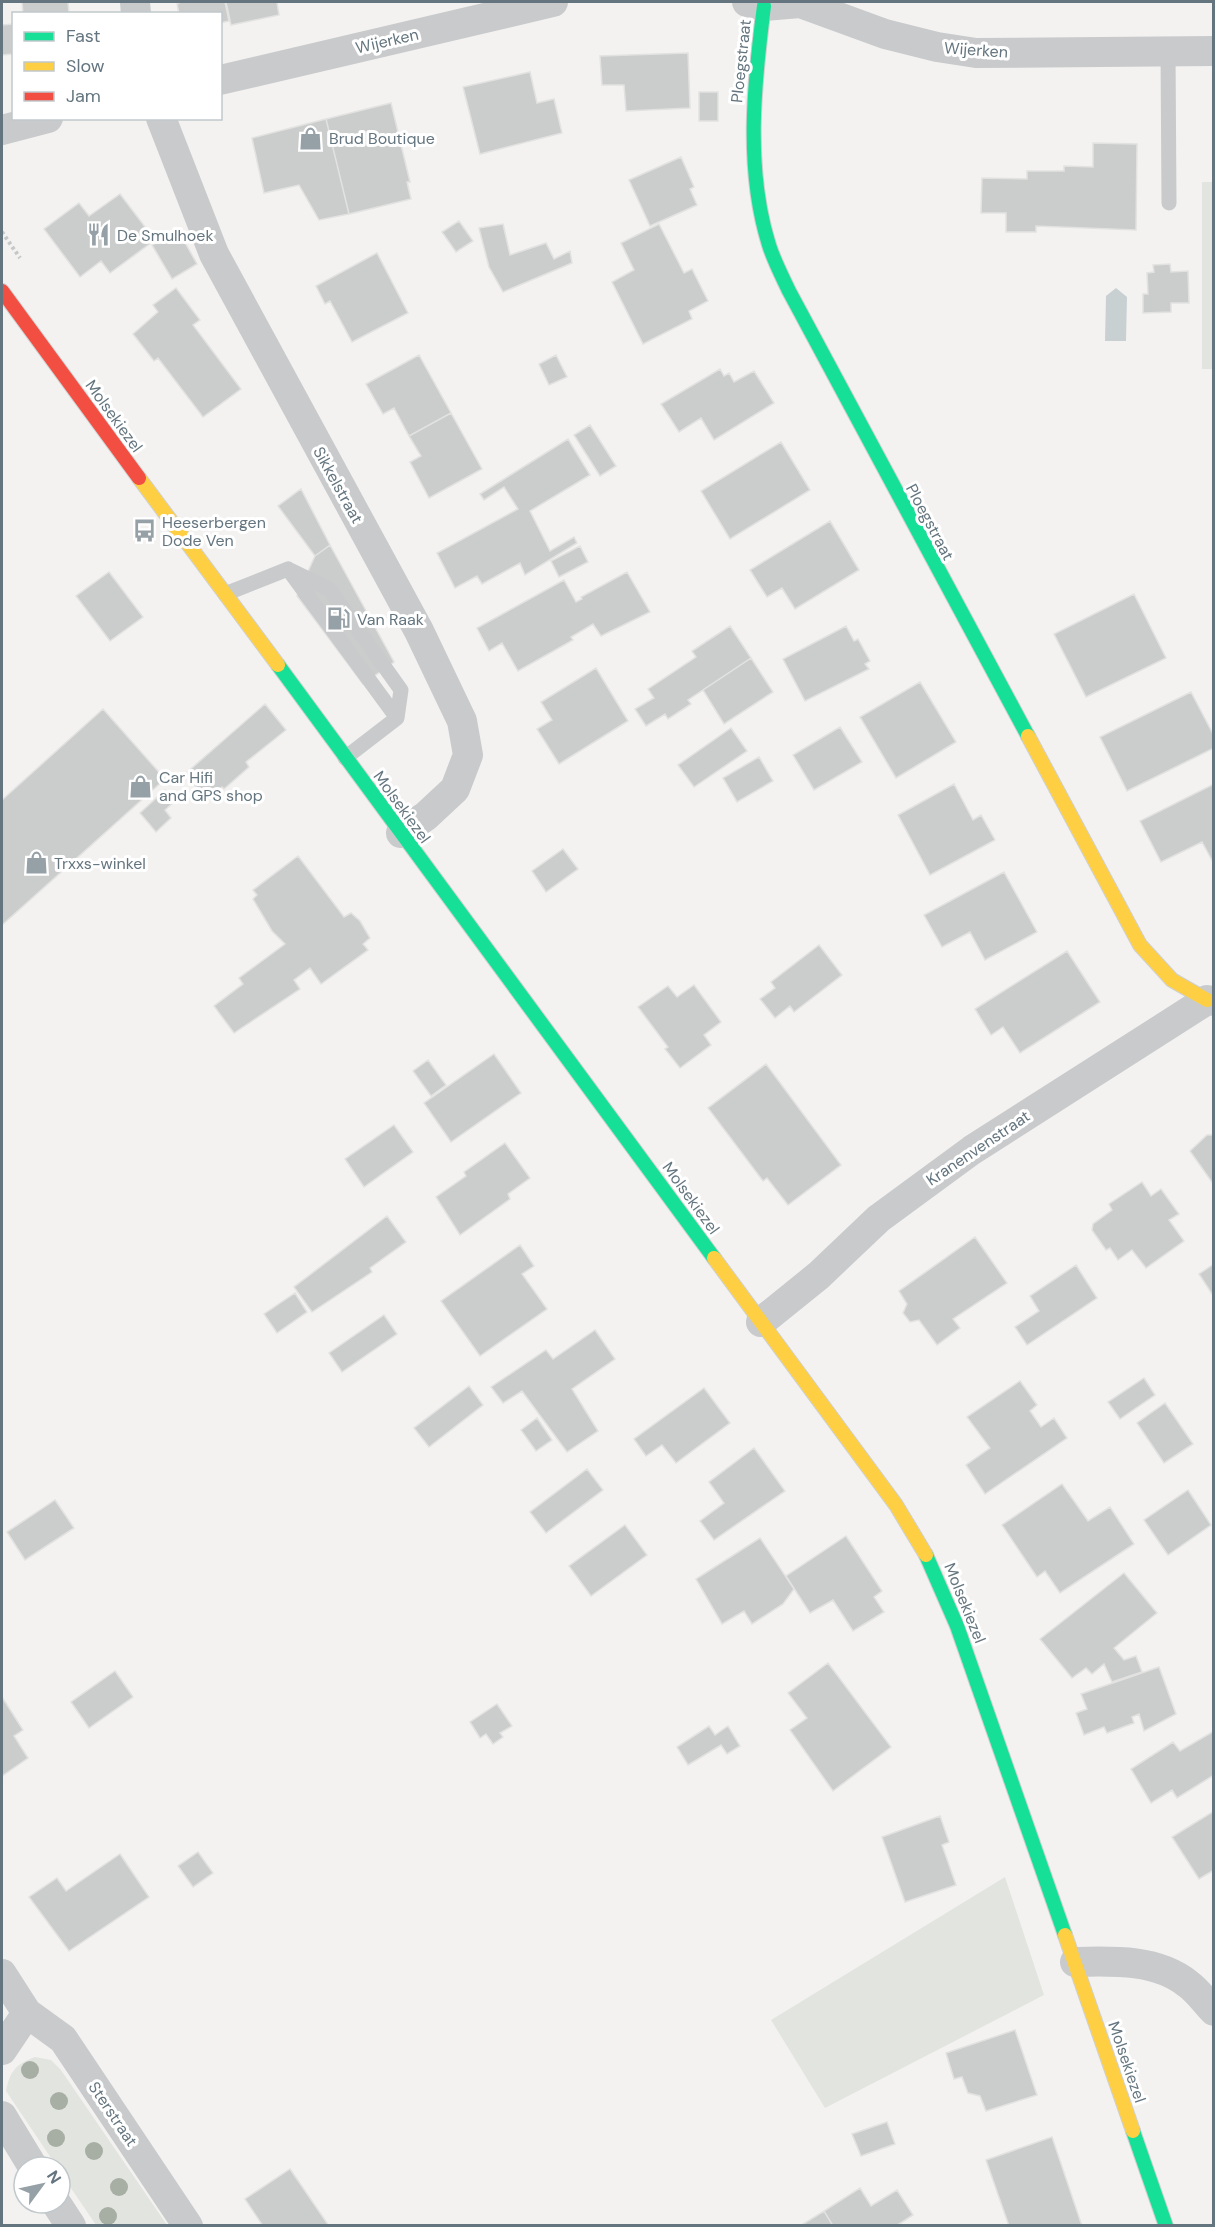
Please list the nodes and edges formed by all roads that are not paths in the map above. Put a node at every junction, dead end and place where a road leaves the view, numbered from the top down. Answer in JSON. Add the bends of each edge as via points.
{"nodes":[{"id":1,"x":553,"y":2,"type":"edge"},
{"id":2,"x":800,"y":2,"type":"edge"},
{"id":3,"x":755,"y":4,"type":"edge"},
{"id":4,"x":1168,"y":51,"type":"junction"},
{"id":5,"x":1214,"y":51,"type":"edge"},
{"id":6,"x":222,"y":80,"type":"edge"},
{"id":7,"x":40,"y":120,"type":"edge"},
{"id":8,"x":162,"y":120,"type":"edge"},
{"id":9,"x":2,"y":130,"type":"edge"},
{"id":10,"x":1169,"y":203,"type":"dead end"},
{"id":11,"x":2,"y":291,"type":"edge"},
{"id":12,"x":288,"y":569,"type":"junction"},
{"id":13,"x":225,"y":594,"type":"junction"},
{"id":14,"x":397,"y":718,"type":"junction"},
{"id":15,"x":345,"y":758,"type":"junction"},
{"id":16,"x":401,"y":833,"type":"junction"},
{"id":17,"x":1210,"y":1001,"type":"edge"},
{"id":18,"x":761,"y":1322,"type":"junction"},
{"id":19,"x":1075,"y":1962,"type":"junction"},
{"id":20,"x":2,"y":1974,"type":"edge"},
{"id":21,"x":1214,"y":2012,"type":"edge"},
{"id":22,"x":27,"y":2013,"type":"junction"},
{"id":23,"x":2,"y":2050,"type":"edge"},
{"id":24,"x":2,"y":2116,"type":"edge"},
{"id":25,"x":26,"y":2155,"type":"edge"},
{"id":26,"x":188,"y":2226,"type":"edge"},
{"id":27,"x":1166,"y":2226,"type":"edge"}],
"edges":[{"from":1,"to":6,"type":"street","name":"Wijerken"},
{"from":2,"to":3,"type":"street","name":"Wijerken"},
{"from":2,"to":4,"type":"street","name":"Wijerken","via":[[885,34],[976,53]]},
{"from":3,"to":17,"type":"main road","name":"Ploegstraat","via":[[755,153],[766,238],[789,291],[1140,945],[1172,980]]},
{"from":4,"to":5,"type":"street","name":"Wijerken"},
{"from":4,"to":10,"type":"lane"},
{"from":7,"to":9,"type":"street"},
{"from":8,"to":16,"type":"street","name":"Sikkelstraat","via":[[214,254],[419,631],[462,720],[468,755],[454,789]]},
{"from":11,"to":13,"type":"main road","name":"Molsekiezel"},
{"from":12,"to":13,"type":"lane"},
{"from":12,"to":14,"type":"lane"},
{"from":12,"to":14,"type":"lane","via":[[329,589],[400,690]]},
{"from":13,"to":15,"type":"main road","name":"Molsekiezel"},
{"from":14,"to":15,"type":"lane"},
{"from":15,"to":16,"type":"main road","name":"Molsekiezel"},
{"from":16,"to":18,"type":"main road","name":"Molsekiezel"},
{"from":17,"to":18,"type":"street","name":"Kranenvenstraat","via":[[972,1150],[878,1219],[818,1276]]},
{"from":18,"to":19,"type":"main road","name":"Molsekiezel","via":[[896,1505],[934,1568]]},
{"from":19,"to":21,"type":"street","via":[[1114,1960],[1167,1971],[1189,1984]]},
{"from":19,"to":27,"type":"main road","name":"Molsekiezel"},
{"from":20,"to":22,"type":"street","name":"Sterstraat"},
{"from":22,"to":23,"type":"street"},
{"from":22,"to":26,"type":"street","name":"Sterstraat","via":[[63,2039]]},
{"from":24,"to":25,"type":"street"}]}
